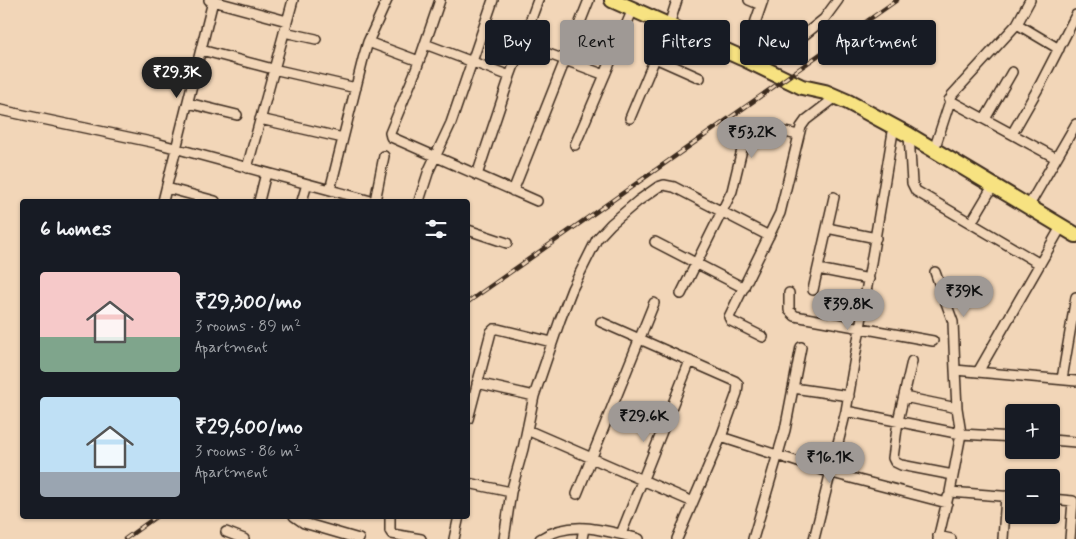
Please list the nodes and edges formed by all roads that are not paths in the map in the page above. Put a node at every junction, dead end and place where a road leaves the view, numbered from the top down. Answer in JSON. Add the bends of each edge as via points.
{"nodes":[{"id":1,"x":293,"y":0,"type":"edge"},
{"id":2,"x":387,"y":0,"type":"edge"},
{"id":3,"x":440,"y":0,"type":"edge"},
{"id":4,"x":492,"y":0,"type":"edge"},
{"id":5,"x":538,"y":0,"type":"edge"},
{"id":6,"x":590,"y":0,"type":"edge"},
{"id":7,"x":613,"y":0,"type":"edge"},
{"id":8,"x":677,"y":0,"type":"edge"},
{"id":9,"x":749,"y":0,"type":"edge"},
{"id":10,"x":826,"y":0,"type":"edge"},
{"id":11,"x":1030,"y":0,"type":"edge"},
{"id":12,"x":211,"y":1,"type":"edge"},
{"id":13,"x":762,"y":3,"type":"edge"},
{"id":14,"x":836,"y":3,"type":"edge"},
{"id":15,"x":243,"y":4,"type":"edge"},
{"id":16,"x":633,"y":10,"type":"junction"},
{"id":17,"x":1076,"y":15,"type":"edge"},
{"id":18,"x":531,"y":20,"type":"edge"},
{"id":19,"x":582,"y":20,"type":"edge"},
{"id":20,"x":657,"y":20,"type":"edge"},
{"id":21,"x":671,"y":20,"type":"edge"},
{"id":22,"x":287,"y":21,"type":"junction"},
{"id":23,"x":1017,"y":24,"type":"junction"},
{"id":24,"x":284,"y":32,"type":"junction"},
{"id":25,"x":316,"y":39,"type":"dead end"},
{"id":26,"x":368,"y":42,"type":"junction"},
{"id":27,"x":425,"y":44,"type":"junction"},
{"id":28,"x":1059,"y":48,"type":"junction"},
{"id":29,"x":201,"y":50,"type":"junction"},
{"id":30,"x":730,"y":53,"type":"edge"},
{"id":31,"x":471,"y":60,"type":"junction"},
{"id":32,"x":419,"y":61,"type":"junction"},
{"id":33,"x":514,"y":65,"type":"edge"},
{"id":34,"x":563,"y":65,"type":"edge"},
{"id":35,"x":578,"y":65,"type":"edge"},
{"id":36,"x":652,"y":65,"type":"edge"},
{"id":37,"x":671,"y":65,"type":"edge"},
{"id":38,"x":273,"y":69,"type":"junction"},
{"id":39,"x":1012,"y":72,"type":"dead end"},
{"id":40,"x":605,"y":75,"type":"junction"},
{"id":41,"x":510,"y":76,"type":"junction"},
{"id":42,"x":700,"y":78,"type":"dead end"},
{"id":43,"x":356,"y":88,"type":"junction"},
{"id":44,"x":836,"y":97,"type":"junction"},
{"id":45,"x":949,"y":100,"type":"junction"},
{"id":46,"x":188,"y":104,"type":"junction"},
{"id":47,"x":0,"y":110,"type":"edge"},
{"id":48,"x":237,"y":115,"type":"dead end"},
{"id":49,"x":630,"y":118,"type":"dead end"},
{"id":50,"x":260,"y":119,"type":"junction"},
{"id":51,"x":985,"y":119,"type":"junction"},
{"id":52,"x":1076,"y":124,"type":"edge"},
{"id":53,"x":894,"y":126,"type":"junction"},
{"id":54,"x":1012,"y":134,"type":"junction"},
{"id":55,"x":798,"y":135,"type":"junction"},
{"id":56,"x":909,"y":135,"type":"junction"},
{"id":57,"x":343,"y":138,"type":"junction"},
{"id":58,"x":575,"y":145,"type":"dead end"},
{"id":59,"x":178,"y":149,"type":"junction"},
{"id":60,"x":934,"y":150,"type":"junction"},
{"id":61,"x":384,"y":156,"type":"dead end"},
{"id":62,"x":436,"y":157,"type":"junction"},
{"id":63,"x":1056,"y":158,"type":"junction"},
{"id":64,"x":247,"y":168,"type":"junction"},
{"id":65,"x":266,"y":173,"type":"junction"},
{"id":66,"x":477,"y":175,"type":"junction"},
{"id":67,"x":307,"y":184,"type":"junction"},
{"id":68,"x":994,"y":186,"type":"junction"},
{"id":69,"x":167,"y":188,"type":"junction"},
{"id":70,"x":330,"y":190,"type":"junction"},
{"id":71,"x":513,"y":191,"type":"junction"},
{"id":72,"x":834,"y":197,"type":"dead end"},
{"id":73,"x":349,"y":198,"type":"edge"},
{"id":74,"x":164,"y":199,"type":"edge"},
{"id":75,"x":208,"y":199,"type":"edge"},
{"id":76,"x":260,"y":199,"type":"edge"},
{"id":77,"x":303,"y":199,"type":"edge"},
{"id":78,"x":375,"y":199,"type":"edge"},
{"id":79,"x":420,"y":199,"type":"edge"},
{"id":80,"x":537,"y":201,"type":"dead end"},
{"id":81,"x":1028,"y":207,"type":"junction"},
{"id":82,"x":722,"y":212,"type":"junction"},
{"id":83,"x":971,"y":223,"type":"junction"},
{"id":84,"x":1061,"y":227,"type":"junction"},
{"id":85,"x":827,"y":228,"type":"junction"},
{"id":86,"x":470,"y":231,"type":"edge"},
{"id":87,"x":1075,"y":234,"type":"edge"},
{"id":88,"x":769,"y":236,"type":"junction"},
{"id":89,"x":876,"y":238,"type":"junction"},
{"id":90,"x":655,"y":242,"type":"dead end"},
{"id":91,"x":507,"y":243,"type":"dead end"},
{"id":92,"x":696,"y":263,"type":"junction"},
{"id":93,"x":1040,"y":264,"type":"junction"},
{"id":94,"x":818,"y":269,"type":"junction"},
{"id":95,"x":935,"y":272,"type":"dead end"},
{"id":96,"x":869,"y":279,"type":"junction"},
{"id":97,"x":744,"y":288,"type":"junction"},
{"id":98,"x":813,"y":290,"type":"dead end"},
{"id":99,"x":789,"y":293,"type":"dead end"},
{"id":100,"x":681,"y":294,"type":"dead end"},
{"id":101,"x":1076,"y":297,"type":"edge"},
{"id":102,"x":654,"y":304,"type":"dead end"},
{"id":103,"x":600,"y":322,"type":"dead end"},
{"id":104,"x":1074,"y":322,"type":"edge"},
{"id":105,"x":860,"y":327,"type":"junction"},
{"id":106,"x":763,"y":336,"type":"dead end"},
{"id":107,"x":640,"y":340,"type":"junction"},
{"id":108,"x":933,"y":341,"type":"dead end"},
{"id":109,"x":552,"y":342,"type":"junction"},
{"id":110,"x":801,"y":347,"type":"dead end"},
{"id":111,"x":690,"y":361,"type":"junction"},
{"id":112,"x":912,"y":361,"type":"dead end"},
{"id":113,"x":955,"y":370,"type":"junction"},
{"id":114,"x":978,"y":372,"type":"junction"},
{"id":115,"x":1062,"y":379,"type":"junction"},
{"id":116,"x":1076,"y":380,"type":"edge"},
{"id":117,"x":477,"y":383,"type":"junction"},
{"id":118,"x":793,"y":388,"type":"junction"},
{"id":119,"x":534,"y":396,"type":"junction"},
{"id":120,"x":849,"y":396,"type":"junction"},
{"id":121,"x":904,"y":396,"type":"junction"},
{"id":122,"x":957,"y":408,"type":"junction"},
{"id":123,"x":470,"y":411,"type":"edge"},
{"id":124,"x":846,"y":411,"type":"junction"},
{"id":125,"x":898,"y":421,"type":"junction"},
{"id":126,"x":527,"y":430,"type":"junction"},
{"id":127,"x":961,"y":434,"type":"junction"},
{"id":128,"x":1005,"y":436,"type":"edge"},
{"id":129,"x":721,"y":437,"type":"junction"},
{"id":130,"x":1060,"y":441,"type":"edge"},
{"id":131,"x":1076,"y":442,"type":"edge"},
{"id":132,"x":778,"y":454,"type":"junction"},
{"id":133,"x":592,"y":458,"type":"junction"},
{"id":134,"x":832,"y":472,"type":"junction"},
{"id":135,"x":953,"y":475,"type":"junction"},
{"id":136,"x":642,"y":480,"type":"junction"},
{"id":137,"x":470,"y":482,"type":"edge"},
{"id":138,"x":511,"y":492,"type":"junction"},
{"id":139,"x":950,"y":492,"type":"junction"},
{"id":140,"x":577,"y":494,"type":"dead end"},
{"id":141,"x":1005,"y":496,"type":"edge"},
{"id":142,"x":1060,"y":500,"type":"edge"},
{"id":143,"x":1075,"y":501,"type":"edge"},
{"id":144,"x":693,"y":502,"type":"junction"},
{"id":145,"x":947,"y":503,"type":"junction"},
{"id":146,"x":298,"y":519,"type":"edge"},
{"id":147,"x":390,"y":519,"type":"edge"},
{"id":148,"x":459,"y":519,"type":"edge"},
{"id":149,"x":1005,"y":524,"type":"edge"},
{"id":150,"x":584,"y":528,"type":"junction"},
{"id":151,"x":226,"y":532,"type":"dead end"},
{"id":152,"x":392,"y":534,"type":"junction"},
{"id":153,"x":621,"y":534,"type":"junction"},
{"id":154,"x":938,"y":537,"type":"edge"},
{"id":155,"x":244,"y":539,"type":"edge"},
{"id":156,"x":359,"y":539,"type":"edge"},
{"id":157,"x":384,"y":539,"type":"edge"},
{"id":158,"x":421,"y":539,"type":"edge"},
{"id":159,"x":454,"y":539,"type":"edge"},
{"id":160,"x":504,"y":539,"type":"edge"},
{"id":161,"x":540,"y":539,"type":"edge"},
{"id":162,"x":582,"y":539,"type":"edge"},
{"id":163,"x":639,"y":539,"type":"edge"},
{"id":164,"x":677,"y":539,"type":"edge"},
{"id":165,"x":753,"y":539,"type":"edge"},
{"id":166,"x":814,"y":539,"type":"edge"},
{"id":167,"x":951,"y":539,"type":"edge"},
{"id":168,"x":1003,"y":539,"type":"edge"},
{"id":169,"x":1070,"y":539,"type":"edge"}],
"edges":[{"from":1,"to":22,"type":"street"},
{"from":2,"to":26,"type":"street"},
{"from":3,"to":27,"type":"street"},
{"from":4,"to":31,"type":"street"},
{"from":5,"to":18,"type":"street"},
{"from":6,"to":19,"type":"street"},
{"from":7,"to":16,"type":"main road"},
{"from":8,"to":21,"type":"street"},
{"from":9,"to":13,"type":"street"},
{"from":10,"to":14,"type":"street"},
{"from":11,"to":23,"type":"street"},
{"from":12,"to":15,"type":"street"},
{"from":12,"to":29,"type":"street"},
{"from":13,"to":14,"type":"street","via":[[751,35],[784,49],[824,18]]},
{"from":15,"to":22,"type":"street"},
{"from":16,"to":20,"type":"main road"},
{"from":16,"to":40,"type":"street"},
{"from":17,"to":28,"type":"street"},
{"from":22,"to":24,"type":"street"},
{"from":23,"to":28,"type":"street"},
{"from":23,"to":45,"type":"street"},
{"from":24,"to":25,"type":"street"},
{"from":24,"to":38,"type":"street"},
{"from":26,"to":32,"type":"street"},
{"from":26,"to":43,"type":"street"},
{"from":27,"to":31,"type":"street"},
{"from":27,"to":32,"type":"street"},
{"from":28,"to":54,"type":"street"},
{"from":29,"to":38,"type":"street"},
{"from":29,"to":46,"type":"street"},
{"from":30,"to":44,"type":"main road","via":[[802,87]]},
{"from":31,"to":41,"type":"street"},
{"from":31,"to":62,"type":"street","via":[[451,123]]},
{"from":32,"to":62,"type":"street","via":[[390,134]]},
{"from":33,"to":41,"type":"street"},
{"from":34,"to":71,"type":"street"},
{"from":35,"to":40,"type":"street"},
{"from":36,"to":49,"type":"street"},
{"from":37,"to":42,"type":"street"},
{"from":38,"to":43,"type":"street"},
{"from":38,"to":50,"type":"street"},
{"from":39,"to":51,"type":"street"},
{"from":40,"to":58,"type":"street"},
{"from":41,"to":66,"type":"street"},
{"from":43,"to":57,"type":"street"},
{"from":44,"to":53,"type":"main road"},
{"from":44,"to":55,"type":"street","via":[[806,120]]},
{"from":45,"to":51,"type":"street"},
{"from":45,"to":60,"type":"street"},
{"from":46,"to":48,"type":"street"},
{"from":46,"to":59,"type":"street"},
{"from":47,"to":59,"type":"street"},
{"from":50,"to":57,"type":"street"},
{"from":50,"to":64,"type":"street"},
{"from":51,"to":54,"type":"street"},
{"from":52,"to":63,"type":"street"},
{"from":53,"to":56,"type":"main road"},
{"from":53,"to":89,"type":"street"},
{"from":54,"to":63,"type":"street"},
{"from":55,"to":82,"type":"street","via":[[749,126],[732,191]]},
{"from":55,"to":88,"type":"street","via":[[780,213]]},
{"from":56,"to":60,"type":"main road"},
{"from":56,"to":83,"type":"street","via":[[913,187]]},
{"from":57,"to":70,"type":"street"},
{"from":59,"to":64,"type":"street"},
{"from":59,"to":69,"type":"street"},
{"from":60,"to":68,"type":"main road"},
{"from":61,"to":78,"type":"street"},
{"from":62,"to":66,"type":"street"},
{"from":62,"to":79,"type":"street"},
{"from":63,"to":81,"type":"street"},
{"from":64,"to":65,"type":"street"},
{"from":65,"to":67,"type":"street"},
{"from":65,"to":76,"type":"street"},
{"from":66,"to":71,"type":"street"},
{"from":67,"to":70,"type":"street"},
{"from":67,"to":77,"type":"street"},
{"from":68,"to":81,"type":"main road"},
{"from":68,"to":83,"type":"street"},
{"from":69,"to":74,"type":"street"},
{"from":69,"to":75,"type":"street"},
{"from":70,"to":73,"type":"street"},
{"from":71,"to":80,"type":"street"},
{"from":72,"to":85,"type":"street"},
{"from":81,"to":84,"type":"main road"},
{"from":82,"to":88,"type":"street"},
{"from":82,"to":92,"type":"street"},
{"from":82,"to":109,"type":"street","via":[[664,185],[638,201],[597,239],[572,289]]},
{"from":83,"to":93,"type":"street"},
{"from":84,"to":87,"type":"main road"},
{"from":84,"to":93,"type":"street"},
{"from":85,"to":89,"type":"street"},
{"from":85,"to":94,"type":"street"},
{"from":86,"to":91,"type":"street"},
{"from":88,"to":97,"type":"street"},
{"from":89,"to":96,"type":"street"},
{"from":90,"to":92,"type":"street"},
{"from":92,"to":97,"type":"street"},
{"from":92,"to":100,"type":"street"},
{"from":93,"to":114,"type":"street"},
{"from":94,"to":96,"type":"street"},
{"from":94,"to":98,"type":"street"},
{"from":95,"to":113,"type":"street","via":[[953,322]]},
{"from":96,"to":105,"type":"street"},
{"from":97,"to":106,"type":"street","via":[[729,317]]},
{"from":99,"to":105,"type":"street","via":[[789,310],[795,316]]},
{"from":101,"to":104,"type":"street"},
{"from":102,"to":107,"type":"street"},
{"from":103,"to":107,"type":"street"},
{"from":104,"to":115,"type":"street"},
{"from":105,"to":108,"type":"street"},
{"from":105,"to":120,"type":"street"},
{"from":107,"to":111,"type":"street"},
{"from":107,"to":133,"type":"street"},
{"from":109,"to":117,"type":"street","via":[[494,329],[488,336]]},
{"from":109,"to":119,"type":"street"},
{"from":110,"to":118,"type":"street"},
{"from":111,"to":129,"type":"street","via":[[738,384],[738,393]]},
{"from":111,"to":136,"type":"street"},
{"from":112,"to":121,"type":"street"},
{"from":113,"to":114,"type":"street"},
{"from":113,"to":122,"type":"street"},
{"from":114,"to":115,"type":"street"},
{"from":115,"to":116,"type":"street"},
{"from":117,"to":119,"type":"street"},
{"from":117,"to":123,"type":"street"},
{"from":118,"to":120,"type":"street"},
{"from":118,"to":132,"type":"street"},
{"from":119,"to":126,"type":"street"},
{"from":120,"to":124,"type":"street"},
{"from":121,"to":122,"type":"street"},
{"from":121,"to":125,"type":"street"},
{"from":122,"to":127,"type":"street"},
{"from":124,"to":125,"type":"street"},
{"from":124,"to":134,"type":"street"},
{"from":125,"to":127,"type":"street"},
{"from":125,"to":135,"type":"street","via":[[895,462]]},
{"from":126,"to":133,"type":"street"},
{"from":126,"to":138,"type":"street"},
{"from":127,"to":128,"type":"street"},
{"from":127,"to":135,"type":"street"},
{"from":129,"to":132,"type":"street"},
{"from":129,"to":144,"type":"street"},
{"from":130,"to":131,"type":"street"},
{"from":132,"to":134,"type":"street"},
{"from":132,"to":165,"type":"street"},
{"from":133,"to":136,"type":"street"},
{"from":133,"to":140,"type":"street"},
{"from":134,"to":145,"type":"street"},
{"from":134,"to":166,"type":"street"},
{"from":135,"to":139,"type":"street"},
{"from":136,"to":144,"type":"street"},
{"from":136,"to":153,"type":"street"},
{"from":137,"to":138,"type":"street"},
{"from":138,"to":160,"type":"street"},
{"from":139,"to":141,"type":"street"},
{"from":139,"to":145,"type":"street"},
{"from":142,"to":143,"type":"street"},
{"from":143,"to":169,"type":"street"},
{"from":144,"to":164,"type":"street"},
{"from":145,"to":154,"type":"street"},
{"from":146,"to":156,"type":"street","via":[[304,524]]},
{"from":147,"to":152,"type":"street"},
{"from":148,"to":159,"type":"street"},
{"from":149,"to":168,"type":"street"},
{"from":150,"to":153,"type":"street"},
{"from":150,"to":161,"type":"street","via":[[558,530]]},
{"from":150,"to":162,"type":"street"},
{"from":151,"to":155,"type":"street"},
{"from":152,"to":157,"type":"street"},
{"from":152,"to":158,"type":"street"},
{"from":153,"to":163,"type":"street"},
{"from":154,"to":167,"type":"street"}]}
